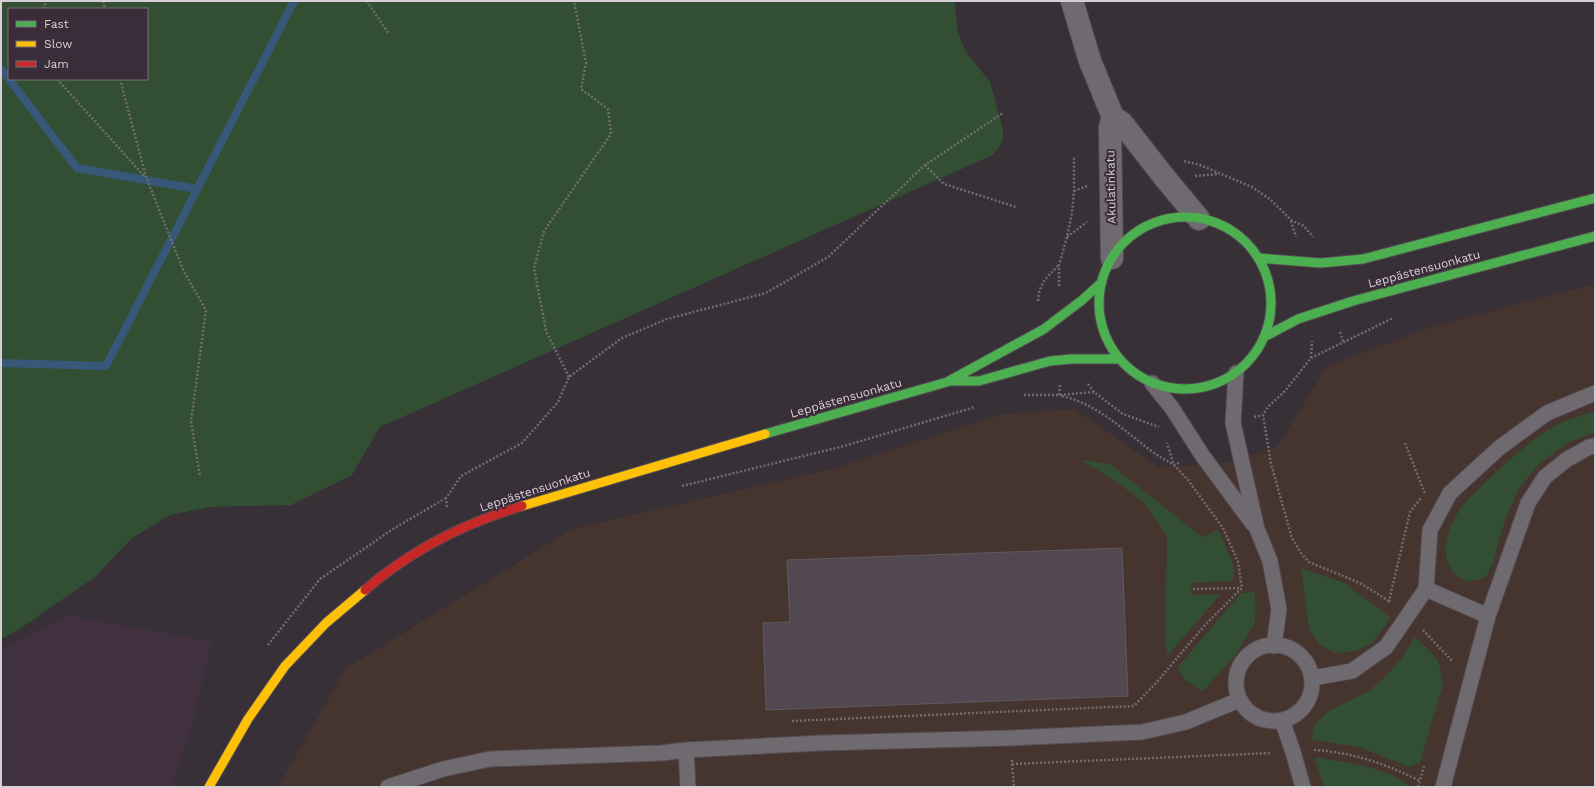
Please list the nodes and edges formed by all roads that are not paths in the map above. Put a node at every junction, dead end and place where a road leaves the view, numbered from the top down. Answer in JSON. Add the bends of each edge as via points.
{"nodes":[{"id":1,"x":1072,"y":1,"type":"edge"},
{"id":2,"x":1113,"y":118,"type":"junction"},
{"id":3,"x":1595,"y":198,"type":"edge"},
{"id":4,"x":1199,"y":219,"type":"junction"},
{"id":5,"x":1595,"y":236,"type":"edge"},
{"id":6,"x":1112,"y":258,"type":"junction"},
{"id":7,"x":1258,"y":258,"type":"junction"},
{"id":8,"x":1102,"y":282,"type":"junction"},
{"id":9,"x":1264,"y":337,"type":"junction"},
{"id":10,"x":1119,"y":359,"type":"junction"},
{"id":11,"x":1236,"y":373,"type":"junction"},
{"id":12,"x":947,"y":382,"type":"junction"},
{"id":13,"x":1152,"y":383,"type":"junction"},
{"id":14,"x":1595,"y":393,"type":"edge"},
{"id":15,"x":1595,"y":446,"type":"edge"},
{"id":16,"x":1258,"y":529,"type":"junction"},
{"id":17,"x":1426,"y":589,"type":"junction"},
{"id":18,"x":1488,"y":616,"type":"junction"},
{"id":19,"x":1274,"y":646,"type":"junction"},
{"id":20,"x":1312,"y":678,"type":"junction"},
{"id":21,"x":1239,"y":700,"type":"junction"},
{"id":22,"x":1282,"y":720,"type":"junction"},
{"id":23,"x":686,"y":750,"type":"junction"},
{"id":24,"x":209,"y":787,"type":"edge"},
{"id":25,"x":388,"y":787,"type":"edge"},
{"id":26,"x":688,"y":787,"type":"edge"},
{"id":27,"x":1303,"y":787,"type":"edge"},
{"id":28,"x":1443,"y":787,"type":"edge"}],
"edges":[{"from":1,"to":2,"type":"street","via":[[1090,61]]},
{"from":2,"to":4,"type":"street","via":[[1122,123]]},
{"from":2,"to":6,"type":"street","name":"Akulatinkatu","via":[[1110,128]]},
{"from":3,"to":7,"type":"main road","via":[[1363,259],[1321,263]]},
{"from":4,"to":6,"type":"main road","via":[[1175,218],[1152,224],[1129,238]]},
{"from":4,"to":7,"type":"main road","via":[[1222,226],[1242,239]]},
{"from":5,"to":9,"type":"main road","name":"Leppästensuonkatu","via":[[1353,301],[1298,319]]},
{"from":6,"to":8,"type":"main road"},
{"from":7,"to":9,"type":"main road","via":[[1267,276],[1271,296],[1270,318]]},
{"from":8,"to":10,"type":"main road","via":[[1099,302],[1101,322],[1108,342]]},
{"from":8,"to":12,"type":"main road","name":"Leppästensuonkatu","via":[[1044,328]]},
{"from":9,"to":11,"type":"main road","via":[[1252,357]]},
{"from":10,"to":12,"type":"main road","name":"Leppästensuonkatu","via":[[1050,361],[979,381]]},
{"from":10,"to":13,"type":"main road","via":[[1134,373]]},
{"from":11,"to":13,"type":"main road","via":[[1216,383],[1195,389],[1173,388]]},
{"from":11,"to":16,"type":"lane","via":[[1233,423]]},
{"from":12,"to":24,"type":"main road","name":"Leppästensuonkatu","via":[[644,468],[508,510],[451,533],[407,559],[367,588],[326,623],[286,666],[248,719]]},
{"from":13,"to":16,"type":"lane"},
{"from":14,"to":17,"type":"lane","via":[[1547,413],[1499,448],[1450,493],[1430,530]]},
{"from":15,"to":18,"type":"lane","via":[[1566,460],[1545,477],[1528,503]]},
{"from":16,"to":19,"type":"lane","via":[[1270,562],[1279,609]]},
{"from":17,"to":18,"type":"lane"},
{"from":17,"to":20,"type":"lane","via":[[1386,647],[1352,671]]},
{"from":18,"to":28,"type":"lane"},
{"from":19,"to":20,"type":"lane","via":[[1283,646],[1296,652],[1306,663]]},
{"from":19,"to":21,"type":"lane","via":[[1269,645],[1256,650],[1245,658],[1238,671],[1235,685]]},
{"from":20,"to":22,"type":"lane","via":[[1311,694],[1304,708],[1291,718]]},
{"from":21,"to":22,"type":"lane","via":[[1248,712],[1260,720]]},
{"from":21,"to":23,"type":"lane","via":[[1186,722],[1142,732],[821,742]]},
{"from":22,"to":27,"type":"lane"},
{"from":23,"to":25,"type":"lane","via":[[490,759],[443,769]]},
{"from":23,"to":26,"type":"lane"}]}
